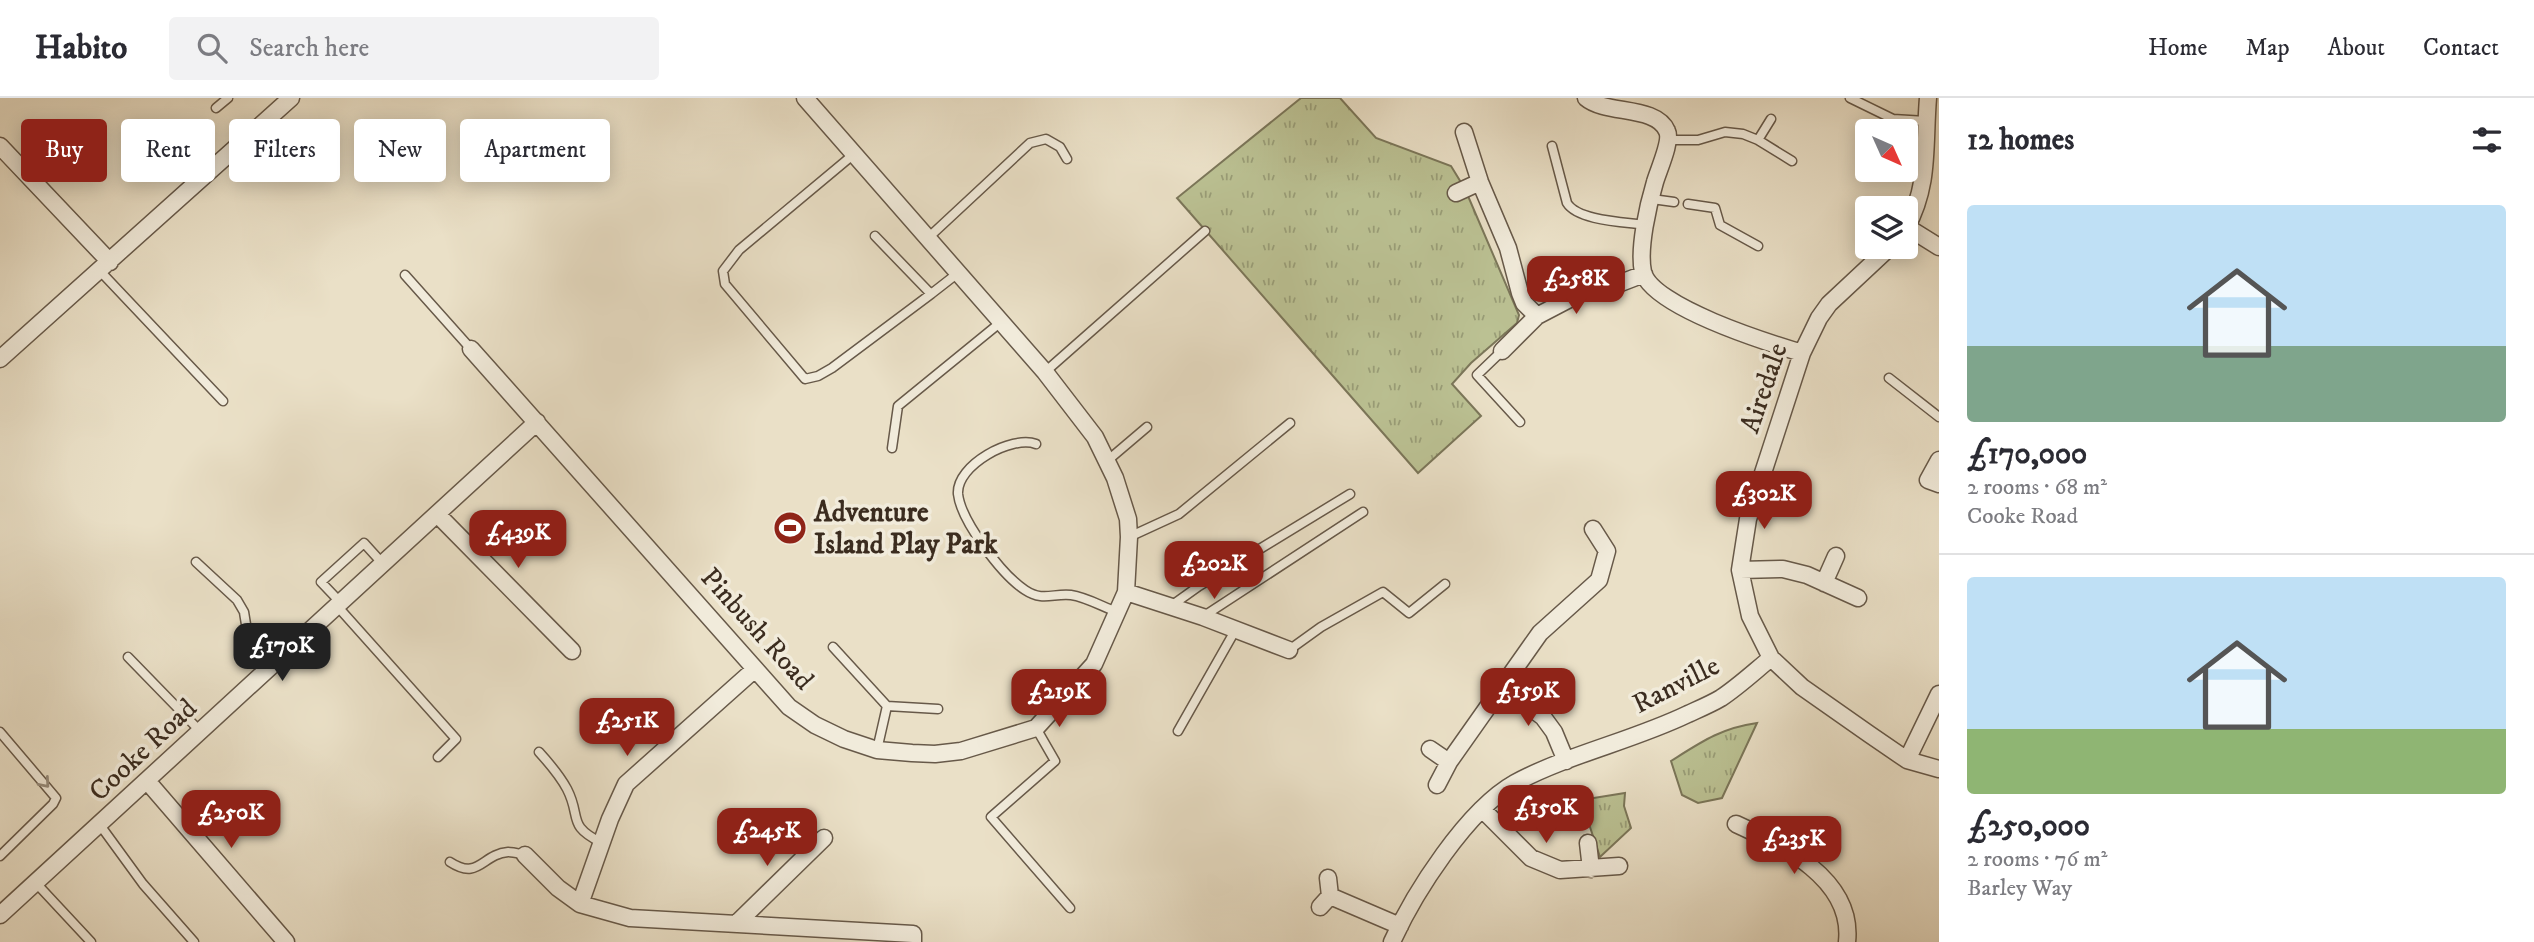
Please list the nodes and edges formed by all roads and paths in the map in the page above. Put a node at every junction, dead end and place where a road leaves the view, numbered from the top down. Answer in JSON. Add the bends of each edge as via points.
{"nodes":[{"id":1,"x":228,"y":98,"type":"edge"},
{"id":2,"x":805,"y":98,"type":"edge"},
{"id":3,"x":1586,"y":98,"type":"edge"},
{"id":4,"x":1850,"y":98,"type":"edge"},
{"id":5,"x":1928,"y":98,"type":"edge"},
{"id":6,"x":283,"y":101,"type":"edge"},
{"id":7,"x":216,"y":108,"type":"dead end"},
{"id":8,"x":1771,"y":119,"type":"dead end"},
{"id":9,"x":1926,"y":121,"type":"junction"},
{"id":10,"x":1464,"y":132,"type":"dead end"},
{"id":11,"x":1668,"y":140,"type":"junction"},
{"id":12,"x":1758,"y":140,"type":"junction"},
{"id":13,"x":0,"y":146,"type":"edge"},
{"id":14,"x":1552,"y":146,"type":"dead end"},
{"id":15,"x":854,"y":154,"type":"junction"},
{"id":16,"x":1067,"y":159,"type":"dead end"},
{"id":17,"x":1792,"y":161,"type":"dead end"},
{"id":18,"x":1480,"y":182,"type":"junction"},
{"id":19,"x":1456,"y":193,"type":"dead end"},
{"id":20,"x":1652,"y":198,"type":"junction"},
{"id":21,"x":1674,"y":202,"type":"dead end"},
{"id":22,"x":1688,"y":204,"type":"dead end"},
{"id":23,"x":1918,"y":204,"type":"edge"},
{"id":24,"x":1646,"y":225,"type":"junction"},
{"id":25,"x":1205,"y":231,"type":"dead end"},
{"id":26,"x":1918,"y":235,"type":"edge"},
{"id":27,"x":875,"y":236,"type":"dead end"},
{"id":28,"x":928,"y":238,"type":"junction"},
{"id":29,"x":1758,"y":246,"type":"dead end"},
{"id":30,"x":1939,"y":247,"type":"edge"},
{"id":31,"x":1876,"y":259,"type":"edge"},
{"id":32,"x":105,"y":267,"type":"junction"},
{"id":33,"x":958,"y":273,"type":"junction"},
{"id":34,"x":1644,"y":274,"type":"junction"},
{"id":35,"x":405,"y":275,"type":"dead end"},
{"id":36,"x":931,"y":294,"type":"junction"},
{"id":37,"x":1537,"y":316,"type":"junction"},
{"id":38,"x":1001,"y":322,"type":"junction"},
{"id":39,"x":471,"y":349,"type":"joint"},
{"id":40,"x":1502,"y":351,"type":"joint"},
{"id":41,"x":1802,"y":353,"type":"junction"},
{"id":42,"x":0,"y":359,"type":"edge"},
{"id":43,"x":1045,"y":372,"type":"junction"},
{"id":44,"x":1889,"y":378,"type":"dead end"},
{"id":45,"x":223,"y":401,"type":"dead end"},
{"id":46,"x":1939,"y":417,"type":"edge"},
{"id":47,"x":537,"y":422,"type":"junction"},
{"id":48,"x":1520,"y":422,"type":"dead end"},
{"id":49,"x":1290,"y":423,"type":"dead end"},
{"id":50,"x":1147,"y":427,"type":"dead end"},
{"id":51,"x":1036,"y":444,"type":"dead end"},
{"id":52,"x":892,"y":448,"type":"dead end"},
{"id":53,"x":1939,"y":460,"type":"edge"},
{"id":54,"x":1107,"y":461,"type":"junction"},
{"id":55,"x":1928,"y":482,"type":"edge"},
{"id":56,"x":1350,"y":494,"type":"dead end"},
{"id":57,"x":1363,"y":512,"type":"dead end"},
{"id":58,"x":437,"y":514,"type":"junction"},
{"id":59,"x":1593,"y":528,"type":"dead end"},
{"id":60,"x":1129,"y":537,"type":"junction"},
{"id":61,"x":1836,"y":556,"type":"dead end"},
{"id":62,"x":196,"y":562,"type":"dead end"},
{"id":63,"x":383,"y":564,"type":"junction"},
{"id":64,"x":1740,"y":570,"type":"junction"},
{"id":65,"x":1824,"y":583,"type":"junction"},
{"id":66,"x":1445,"y":584,"type":"dead end"},
{"id":67,"x":1126,"y":592,"type":"junction"},
{"id":68,"x":1858,"y":598,"type":"dead end"},
{"id":69,"x":339,"y":605,"type":"junction"},
{"id":70,"x":1171,"y":606,"type":"junction"},
{"id":71,"x":1117,"y":612,"type":"junction"},
{"id":72,"x":1203,"y":617,"type":"junction"},
{"id":73,"x":1236,"y":629,"type":"junction"},
{"id":74,"x":833,"y":647,"type":"dead end"},
{"id":75,"x":1289,"y":650,"type":"joint"},
{"id":76,"x":572,"y":651,"type":"dead end"},
{"id":77,"x":128,"y":657,"type":"dead end"},
{"id":78,"x":1771,"y":657,"type":"junction"},
{"id":79,"x":273,"y":666,"type":"junction"},
{"id":80,"x":755,"y":669,"type":"junction"},
{"id":81,"x":1503,"y":687,"type":"junction"},
{"id":82,"x":1939,"y":694,"type":"edge"},
{"id":83,"x":887,"y":706,"type":"junction"},
{"id":84,"x":938,"y":709,"type":"dead end"},
{"id":85,"x":1036,"y":728,"type":"junction"},
{"id":86,"x":1178,"y":731,"type":"dead end"},
{"id":87,"x":0,"y":732,"type":"edge"},
{"id":88,"x":201,"y":732,"type":"junction"},
{"id":89,"x":1430,"y":749,"type":"dead end"},
{"id":90,"x":877,"y":750,"type":"junction"},
{"id":91,"x":539,"y":752,"type":"dead end"},
{"id":92,"x":438,"y":757,"type":"dead end"},
{"id":93,"x":1907,"y":760,"type":"junction"},
{"id":94,"x":1566,"y":761,"type":"junction"},
{"id":95,"x":1449,"y":762,"type":"junction"},
{"id":96,"x":1939,"y":769,"type":"edge"},
{"id":97,"x":148,"y":782,"type":"junction"},
{"id":98,"x":1437,"y":785,"type":"dead end"},
{"id":99,"x":1482,"y":809,"type":"junction"},
{"id":100,"x":1735,"y":824,"type":"dead end"},
{"id":101,"x":100,"y":825,"type":"junction"},
{"id":102,"x":824,"y":838,"type":"dead end"},
{"id":103,"x":602,"y":843,"type":"junction"},
{"id":104,"x":1588,"y":843,"type":"dead end"},
{"id":105,"x":526,"y":855,"type":"joint"},
{"id":106,"x":0,"y":856,"type":"edge"},
{"id":107,"x":450,"y":862,"type":"dead end"},
{"id":108,"x":1619,"y":866,"type":"dead end"},
{"id":109,"x":1591,"y":869,"type":"junction"},
{"id":110,"x":1328,"y":878,"type":"dead end"},
{"id":111,"x":36,"y":883,"type":"junction"},
{"id":112,"x":580,"y":904,"type":"junction"},
{"id":113,"x":1070,"y":908,"type":"dead end"},
{"id":114,"x":0,"y":915,"type":"edge"},
{"id":115,"x":736,"y":924,"type":"junction"},
{"id":116,"x":1400,"y":926,"type":"junction"},
{"id":117,"x":913,"y":938,"type":"edge"},
{"id":118,"x":91,"y":942,"type":"edge"},
{"id":119,"x":194,"y":942,"type":"edge"},
{"id":120,"x":286,"y":942,"type":"edge"},
{"id":121,"x":1392,"y":942,"type":"edge"},
{"id":122,"x":1847,"y":942,"type":"edge"}],
"edges":[{"from":1,"to":7,"type":"lane"},
{"from":2,"to":15,"type":"street"},
{"from":3,"to":11,"type":"street","via":[[1595,105],[1659,120]]},
{"from":4,"to":9,"type":"lane","via":[[1893,119]]},
{"from":5,"to":9,"type":"street"},
{"from":6,"to":32,"type":"street"},
{"from":8,"to":12,"type":"lane"},
{"from":9,"to":23,"type":"street","via":[[1927,157]]},
{"from":10,"to":18,"type":"street"},
{"from":11,"to":12,"type":"lane","via":[[1698,140],[1725,132]]},
{"from":11,"to":20,"type":"street"},
{"from":12,"to":17,"type":"lane"},
{"from":13,"to":32,"type":"street"},
{"from":14,"to":24,"type":"lane","via":[[1572,210]]},
{"from":15,"to":28,"type":"street"},
{"from":15,"to":36,"type":"lane","via":[[739,250],[723,271],[725,284],[805,379],[832,368]]},
{"from":16,"to":28,"type":"lane","via":[[1060,147],[1046,139],[1030,143]]},
{"from":18,"to":19,"type":"street"},
{"from":18,"to":37,"type":"street","via":[[1508,248],[1524,303]]},
{"from":20,"to":21,"type":"lane"},
{"from":20,"to":24,"type":"street"},
{"from":22,"to":29,"type":"lane","via":[[1715,208],[1720,225]]},
{"from":24,"to":34,"type":"street"},
{"from":25,"to":43,"type":"lane"},
{"from":26,"to":30,"type":"street"},
{"from":27,"to":36,"type":"lane"},
{"from":28,"to":33,"type":"street"},
{"from":31,"to":41,"type":"street","name":"Airedale","via":[[1829,304]]},
{"from":32,"to":42,"type":"street"},
{"from":32,"to":45,"type":"lane"},
{"from":33,"to":36,"type":"lane"},
{"from":33,"to":38,"type":"street"},
{"from":34,"to":37,"type":"street","via":[[1581,293]]},
{"from":34,"to":41,"type":"street","via":[[1657,290],[1706,320]]},
{"from":35,"to":39,"type":"lane"},
{"from":37,"to":40,"type":"street"},
{"from":38,"to":43,"type":"street"},
{"from":38,"to":52,"type":"lane","via":[[898,406]]},
{"from":39,"to":47,"type":"street","name":"Pinbush Road"},
{"from":40,"to":48,"type":"lane","via":[[1477,375]]},
{"from":41,"to":64,"type":"street","name":"Airedale","via":[[1748,519]]},
{"from":43,"to":54,"type":"street","via":[[1095,437]]},
{"from":44,"to":46,"type":"lane"},
{"from":47,"to":58,"type":"street","name":"Cooke Road"},
{"from":47,"to":80,"type":"street","name":"Pinbush Road"},
{"from":49,"to":60,"type":"lane","via":[[1179,514]]},
{"from":50,"to":54,"type":"lane"},
{"from":51,"to":71,"type":"lane","via":[[1005,445],[964,477],[958,495],[973,532],[1007,574],[1035,596],[1072,595]]},
{"from":53,"to":55,"type":"street"},
{"from":54,"to":60,"type":"street","via":[[1128,519]]},
{"from":56,"to":70,"type":"lane"},
{"from":57,"to":72,"type":"lane"},
{"from":58,"to":63,"type":"street","name":"Cooke Road"},
{"from":58,"to":76,"type":"street"},
{"from":59,"to":81,"type":"street","via":[[1612,550],[1599,580],[1540,633]]},
{"from":60,"to":67,"type":"street"},
{"from":61,"to":65,"type":"street"},
{"from":62,"to":79,"type":"lane","via":[[237,600],[244,612],[249,643]]},
{"from":63,"to":69,"type":"street","name":"Cooke Road"},
{"from":63,"to":69,"type":"lane","via":[[365,543],[321,582]]},
{"from":64,"to":65,"type":"street","via":[[1783,569]]},
{"from":64,"to":78,"type":"street","name":"Airedale","via":[[1750,616]]},
{"from":65,"to":68,"type":"street"},
{"from":66,"to":75,"type":"lane","via":[[1409,612],[1383,592]]},
{"from":67,"to":70,"type":"street"},
{"from":67,"to":71,"type":"street"},
{"from":69,"to":79,"type":"street","name":"Cooke Road"},
{"from":69,"to":92,"type":"lane","via":[[456,739]]},
{"from":70,"to":72,"type":"street"},
{"from":71,"to":85,"type":"street","via":[[1094,664]]},
{"from":72,"to":73,"type":"street"},
{"from":73,"to":75,"type":"street"},
{"from":73,"to":86,"type":"lane"},
{"from":74,"to":83,"type":"lane"},
{"from":77,"to":88,"type":"lane"},
{"from":78,"to":93,"type":"street","name":"Airedale","via":[[1802,687]]},
{"from":78,"to":94,"type":"street","name":"Ranville","via":[[1720,698]]},
{"from":79,"to":88,"type":"street","name":"Cooke Road"},
{"from":80,"to":90,"type":"street","name":"Pinbush Road","via":[[789,707],[815,725]]},
{"from":80,"to":103,"type":"street","via":[[626,784]]},
{"from":81,"to":94,"type":"street","via":[[1543,717]]},
{"from":81,"to":95,"type":"street"},
{"from":82,"to":93,"type":"street"},
{"from":83,"to":84,"type":"lane"},
{"from":83,"to":90,"type":"lane"},
{"from":85,"to":90,"type":"street","name":"Pinbush Road","via":[[961,751]]},
{"from":85,"to":113,"type":"lane","via":[[1055,761],[991,817]]},
{"from":87,"to":106,"type":"lane","one_way":true,"via":[[56,798]]},
{"from":88,"to":97,"type":"street","name":"Cooke Road"},
{"from":89,"to":95,"type":"street"},
{"from":91,"to":103,"type":"lane","via":[[567,789],[578,827]]},
{"from":93,"to":96,"type":"street","name":"Airedale"},
{"from":94,"to":99,"type":"street","name":"Ranville","via":[[1513,784]]},
{"from":95,"to":98,"type":"street"},
{"from":97,"to":101,"type":"street","name":"Cooke Road"},
{"from":97,"to":120,"type":"street"},
{"from":99,"to":109,"type":"street","via":[[1531,858],[1560,870]]},
{"from":99,"to":116,"type":"street","name":"Ranville","via":[[1456,838]]},
{"from":100,"to":122,"type":"street","via":[[1803,858],[1824,879],[1841,908]]},
{"from":101,"to":111,"type":"street","name":"Cooke Road"},
{"from":101,"to":119,"type":"lane"},
{"from":102,"to":115,"type":"street"},
{"from":103,"to":112,"type":"street"},
{"from":104,"to":109,"type":"street"},
{"from":105,"to":107,"type":"lane","via":[[504,853],[469,870]]},
{"from":105,"to":112,"type":"street"},
{"from":108,"to":109,"type":"street"},
{"from":110,"to":116,"type":"street","via":[[1325,902]]},
{"from":111,"to":114,"type":"street","name":"Cooke Road"},
{"from":111,"to":118,"type":"lane"},
{"from":112,"to":115,"type":"street","via":[[630,918]]},
{"from":115,"to":117,"type":"street"},
{"from":116,"to":121,"type":"street","name":"Ranville"}]}
